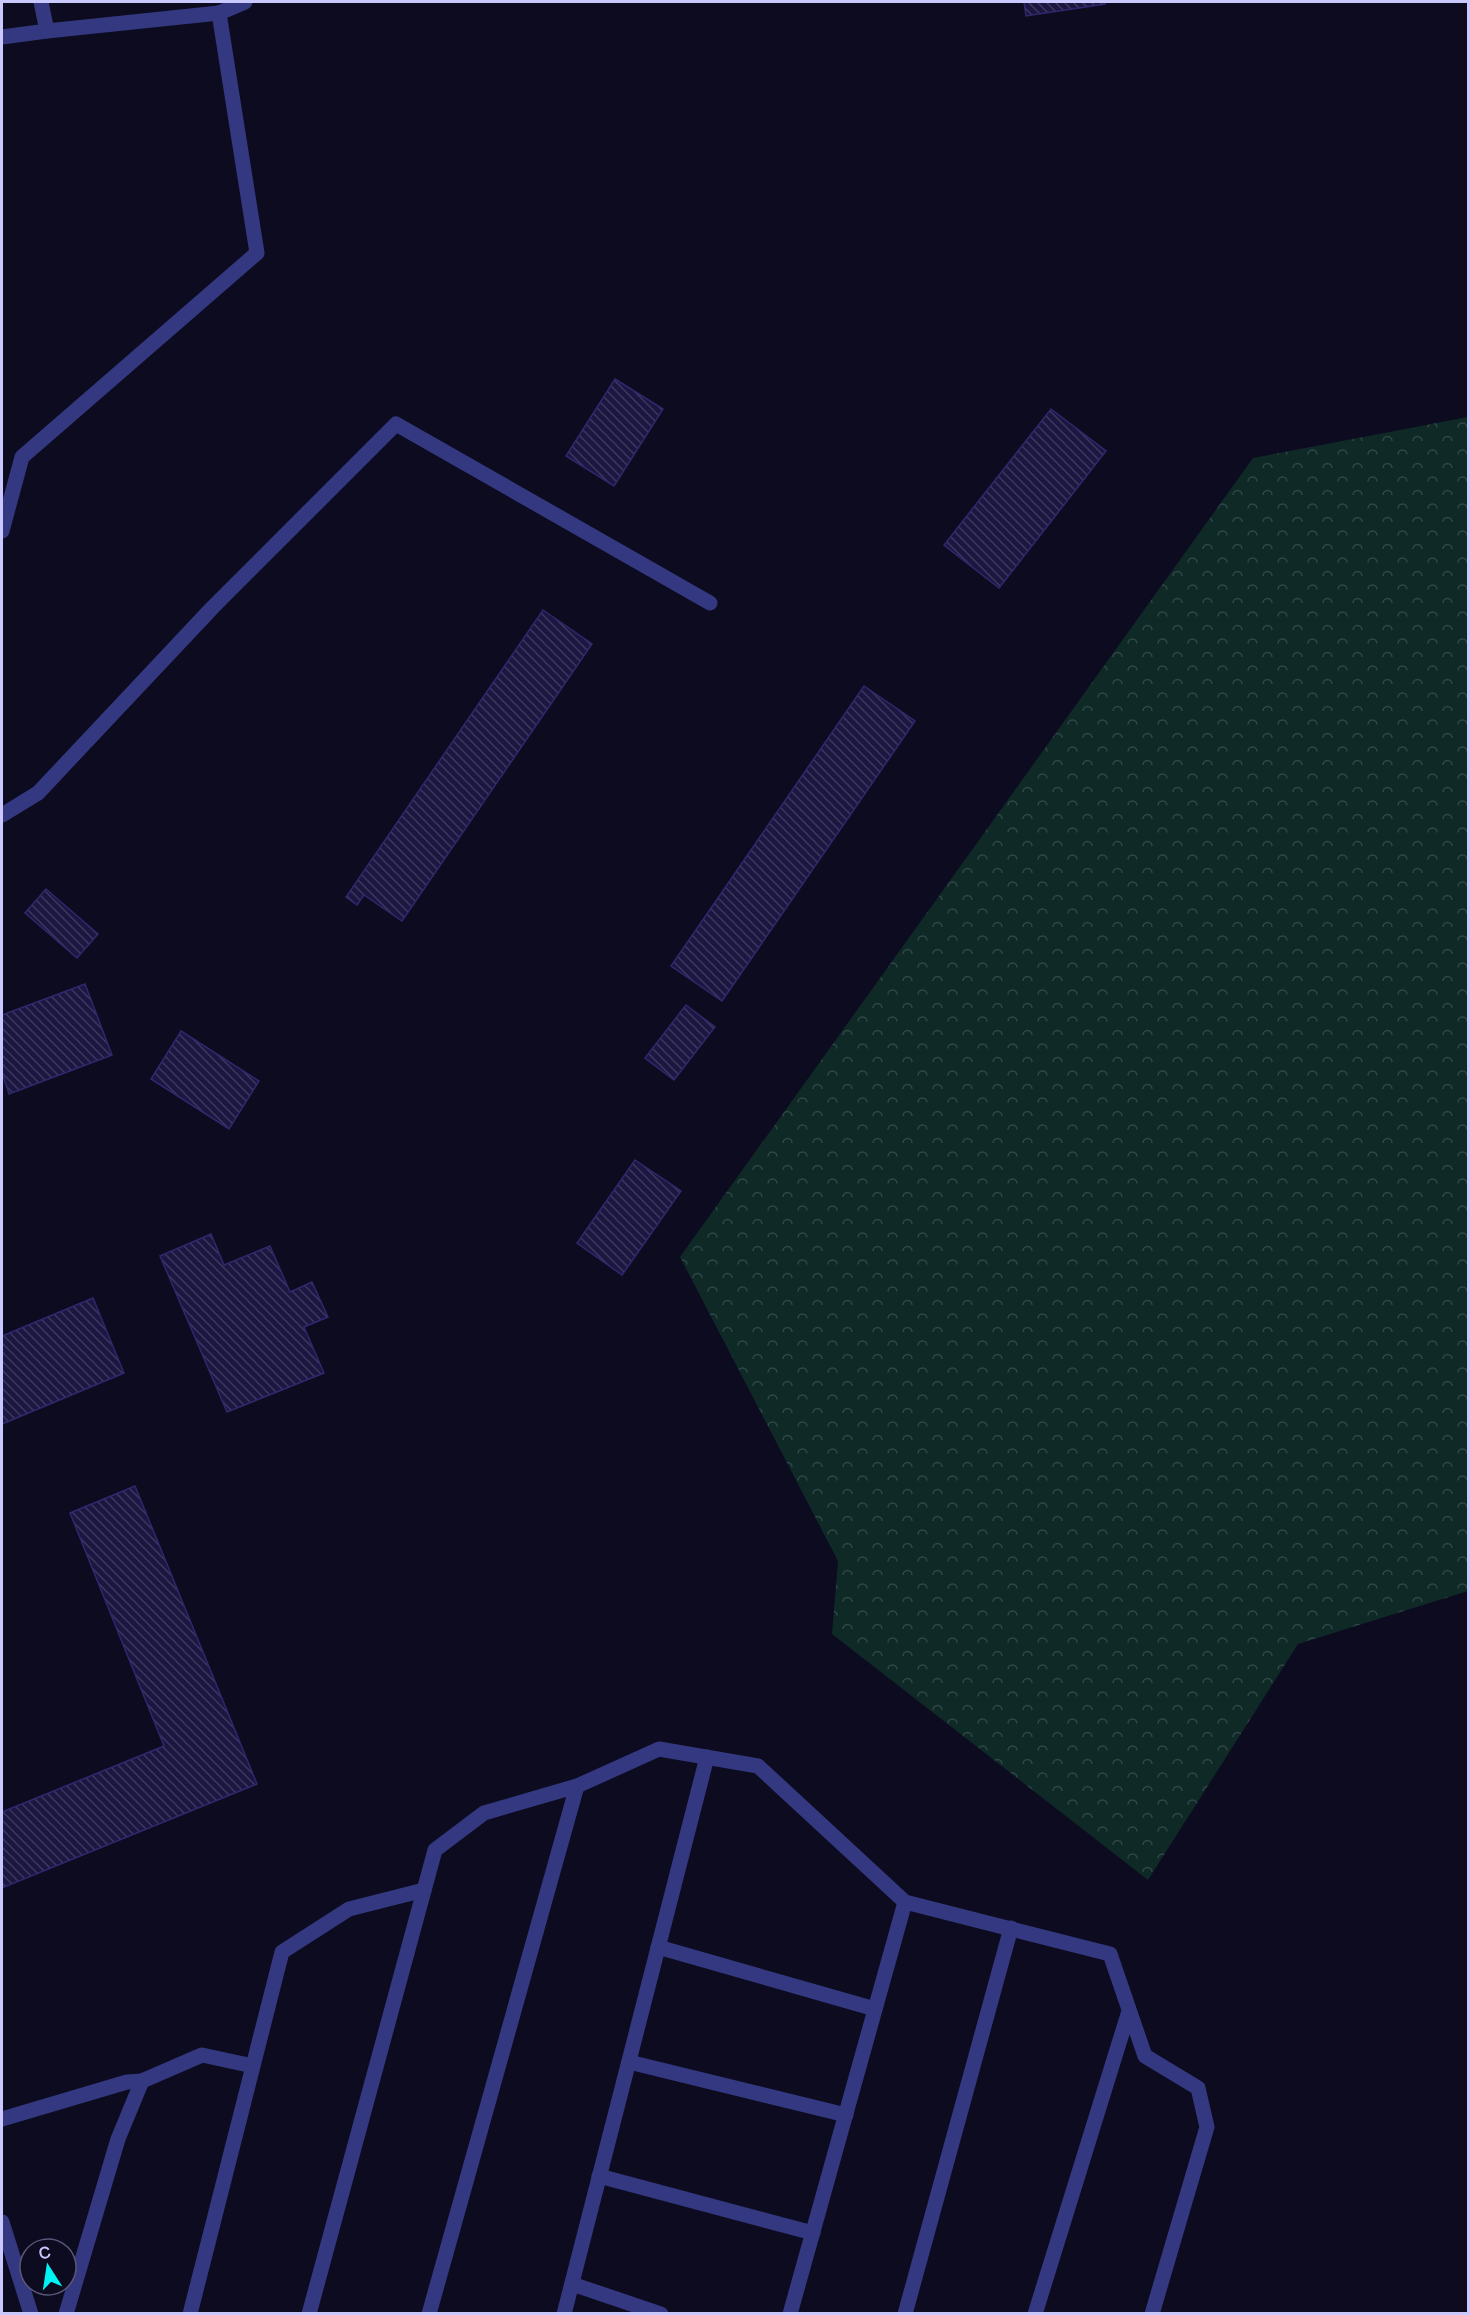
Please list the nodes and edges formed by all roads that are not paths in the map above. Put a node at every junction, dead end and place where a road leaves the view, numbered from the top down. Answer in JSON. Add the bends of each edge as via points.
{"nodes":[{"id":1,"x":41,"y":2,"type":"edge"},
{"id":2,"x":245,"y":2,"type":"edge"},
{"id":3,"x":219,"y":13,"type":"junction"},
{"id":4,"x":47,"y":31,"type":"junction"},
{"id":5,"x":2,"y":37,"type":"edge"},
{"id":6,"x":2,"y":531,"type":"edge"},
{"id":7,"x":710,"y":603,"type":"dead end"},
{"id":8,"x":2,"y":815,"type":"edge"},
{"id":9,"x":707,"y":1757,"type":"junction"},
{"id":10,"x":577,"y":1786,"type":"junction"},
{"id":11,"x":424,"y":1890,"type":"junction"},
{"id":12,"x":905,"y":1902,"type":"junction"},
{"id":13,"x":1011,"y":1928,"type":"junction"},
{"id":14,"x":658,"y":1947,"type":"junction"},
{"id":15,"x":875,"y":2009,"type":"junction"},
{"id":16,"x":1129,"y":2011,"type":"junction"},
{"id":17,"x":629,"y":2062,"type":"junction"},
{"id":18,"x":253,"y":2066,"type":"junction"},
{"id":19,"x":142,"y":2081,"type":"junction"},
{"id":20,"x":846,"y":2115,"type":"junction"},
{"id":21,"x":2,"y":2119,"type":"edge"},
{"id":22,"x":599,"y":2176,"type":"junction"},
{"id":23,"x":2,"y":2222,"type":"edge"},
{"id":24,"x":813,"y":2233,"type":"junction"},
{"id":25,"x":572,"y":2284,"type":"junction"},
{"id":26,"x":31,"y":2313,"type":"edge"},
{"id":27,"x":66,"y":2313,"type":"edge"},
{"id":28,"x":190,"y":2313,"type":"edge"},
{"id":29,"x":309,"y":2313,"type":"edge"},
{"id":30,"x":429,"y":2313,"type":"edge"},
{"id":31,"x":564,"y":2313,"type":"edge"},
{"id":32,"x":661,"y":2313,"type":"edge"},
{"id":33,"x":790,"y":2313,"type":"edge"},
{"id":34,"x":905,"y":2313,"type":"edge"},
{"id":35,"x":1035,"y":2313,"type":"edge"},
{"id":36,"x":1152,"y":2313,"type":"edge"}],
"edges":[{"from":1,"to":4,"type":"lane"},
{"from":2,"to":3,"type":"lane"},
{"from":3,"to":4,"type":"lane"},
{"from":3,"to":6,"type":"lane","via":[[258,253],[22,457]]},
{"from":4,"to":5,"type":"lane"},
{"from":7,"to":8,"type":"lane","via":[[396,424],[213,607],[38,793]]},
{"from":9,"to":10,"type":"lane","via":[[659,1749]]},
{"from":9,"to":12,"type":"lane","via":[[758,1766]]},
{"from":9,"to":14,"type":"lane"},
{"from":10,"to":11,"type":"lane","via":[[484,1813],[435,1850]]},
{"from":10,"to":30,"type":"lane"},
{"from":11,"to":18,"type":"lane","via":[[350,1909],[282,1952]]},
{"from":11,"to":29,"type":"lane"},
{"from":12,"to":13,"type":"lane"},
{"from":12,"to":15,"type":"lane"},
{"from":13,"to":16,"type":"lane","via":[[1110,1954]]},
{"from":13,"to":34,"type":"lane"},
{"from":14,"to":15,"type":"lane"},
{"from":14,"to":17,"type":"lane"},
{"from":15,"to":20,"type":"lane"},
{"from":16,"to":35,"type":"lane"},
{"from":16,"to":36,"type":"lane","via":[[1145,2056],[1198,2088],[1207,2127]]},
{"from":17,"to":20,"type":"lane"},
{"from":17,"to":22,"type":"lane"},
{"from":18,"to":19,"type":"lane","via":[[202,2055]]},
{"from":18,"to":28,"type":"lane"},
{"from":19,"to":21,"type":"lane"},
{"from":19,"to":27,"type":"lane","via":[[118,2139]]},
{"from":20,"to":24,"type":"lane"},
{"from":22,"to":24,"type":"lane"},
{"from":22,"to":25,"type":"lane"},
{"from":23,"to":26,"type":"lane"},
{"from":24,"to":33,"type":"lane"},
{"from":25,"to":31,"type":"lane"},
{"from":25,"to":32,"type":"lane"}]}
